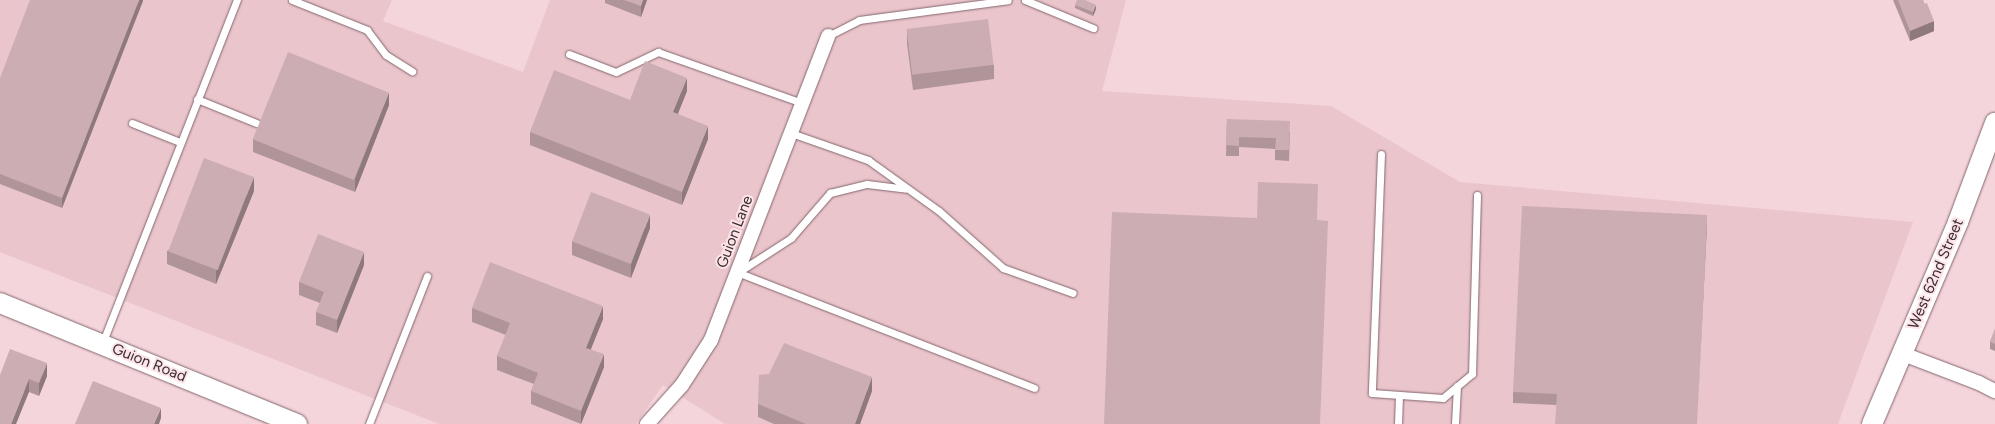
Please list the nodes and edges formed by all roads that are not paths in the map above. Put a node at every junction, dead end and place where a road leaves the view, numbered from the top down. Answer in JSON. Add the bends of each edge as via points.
{"nodes":[{"id":1,"x":237,"y":0,"type":"edge"},
{"id":2,"x":292,"y":0,"type":"edge"},
{"id":3,"x":1008,"y":0,"type":"edge"},
{"id":4,"x":1025,"y":0,"type":"edge"},
{"id":5,"x":1092,"y":28,"type":"dead end"},
{"id":6,"x":828,"y":36,"type":"joint"},
{"id":7,"x":569,"y":54,"type":"dead end"},
{"id":8,"x":412,"y":71,"type":"dead end"},
{"id":9,"x":197,"y":99,"type":"junction"},
{"id":10,"x":802,"y":102,"type":"junction"},
{"id":11,"x":1995,"y":122,"type":"edge"},
{"id":12,"x":132,"y":123,"type":"dead end"},
{"id":13,"x":256,"y":123,"type":"dead end"},
{"id":14,"x":791,"y":133,"type":"junction"},
{"id":15,"x":180,"y":142,"type":"junction"},
{"id":16,"x":1380,"y":154,"type":"dead end"},
{"id":17,"x":908,"y":189,"type":"junction"},
{"id":18,"x":1477,"y":196,"type":"dead end"},
{"id":19,"x":737,"y":272,"type":"junction"},
{"id":20,"x":427,"y":276,"type":"dead end"},
{"id":21,"x":1073,"y":293,"type":"dead end"},
{"id":22,"x":0,"y":303,"type":"edge"},
{"id":23,"x":102,"y":344,"type":"junction"},
{"id":24,"x":1903,"y":354,"type":"junction"},
{"id":25,"x":1457,"y":386,"type":"junction"},
{"id":26,"x":1034,"y":388,"type":"dead end"},
{"id":27,"x":1995,"y":391,"type":"edge"},
{"id":28,"x":1400,"y":395,"type":"junction"},
{"id":29,"x":297,"y":424,"type":"edge"},
{"id":30,"x":369,"y":424,"type":"edge"},
{"id":31,"x":647,"y":424,"type":"edge"},
{"id":32,"x":1398,"y":424,"type":"edge"},
{"id":33,"x":1455,"y":424,"type":"edge"},
{"id":34,"x":1872,"y":424,"type":"edge"}],
"edges":[{"from":1,"to":9,"type":"lane"},
{"from":2,"to":8,"type":"lane","via":[[367,30],[386,55]]},
{"from":3,"to":6,"type":"lane","via":[[859,20]]},
{"from":4,"to":5,"type":"lane"},
{"from":6,"to":10,"type":"street","name":"Guion Lane"},
{"from":7,"to":10,"type":"lane","via":[[616,72],[658,52]]},
{"from":9,"to":13,"type":"lane"},
{"from":9,"to":15,"type":"lane"},
{"from":10,"to":14,"type":"street","name":"Guion Lane"},
{"from":11,"to":24,"type":"street","name":"West 62nd Street"},
{"from":12,"to":15,"type":"lane"},
{"from":14,"to":17,"type":"lane","via":[[868,160]]},
{"from":14,"to":19,"type":"street","name":"Guion Lane"},
{"from":15,"to":23,"type":"lane"},
{"from":16,"to":28,"type":"lane","via":[[1372,394]]},
{"from":17,"to":19,"type":"lane","via":[[868,184],[830,193],[790,238]]},
{"from":17,"to":21,"type":"lane","via":[[939,211],[1003,268]]},
{"from":18,"to":25,"type":"lane","via":[[1472,374]]},
{"from":19,"to":26,"type":"lane"},
{"from":19,"to":31,"type":"street","name":"Guion Lane","via":[[702,356],[682,385]]},
{"from":20,"to":30,"type":"lane"},
{"from":22,"to":23,"type":"street","name":"Guion Road"},
{"from":23,"to":29,"type":"street","name":"Guion Road"},
{"from":24,"to":27,"type":"street"},
{"from":24,"to":34,"type":"street","name":"West 62nd Street"},
{"from":25,"to":28,"type":"lane","via":[[1443,398]]},
{"from":25,"to":33,"type":"lane"},
{"from":28,"to":32,"type":"lane"}]}
